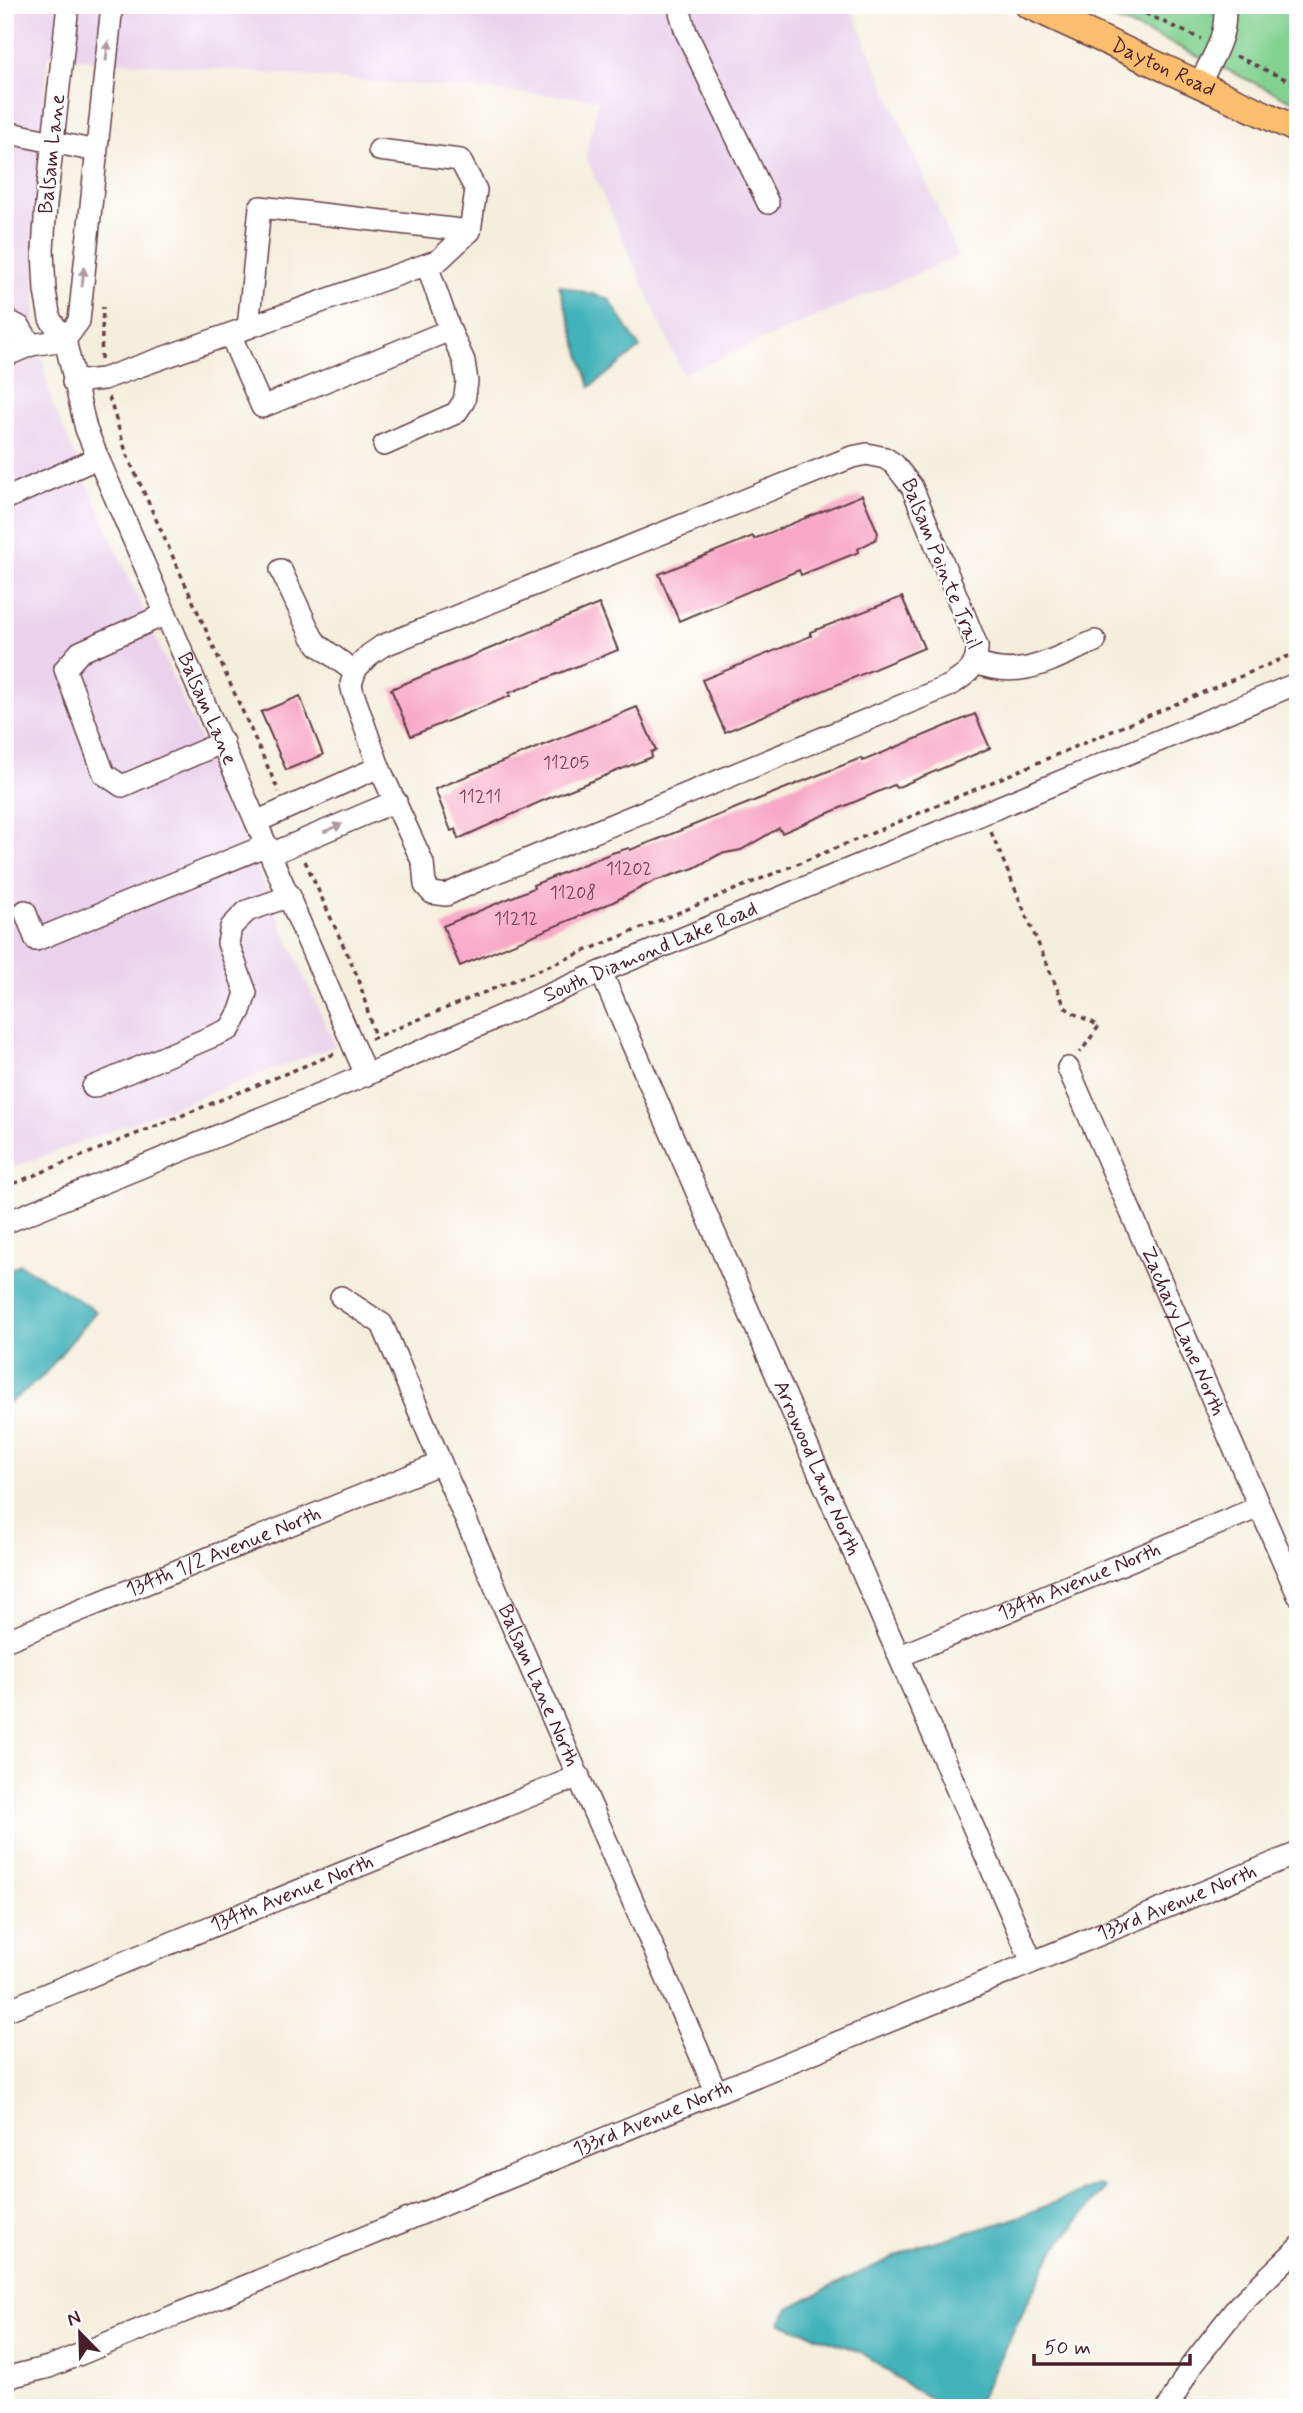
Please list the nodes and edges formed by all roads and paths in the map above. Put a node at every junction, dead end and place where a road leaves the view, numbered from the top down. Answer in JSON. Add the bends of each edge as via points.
{"nodes":[{"id":1,"x":68,"y":5,"type":"edge"},
{"id":2,"x":112,"y":5,"type":"edge"},
{"id":3,"x":682,"y":5,"type":"edge"},
{"id":4,"x":1028,"y":5,"type":"edge"},
{"id":5,"x":1224,"y":5,"type":"edge"},
{"id":6,"x":1199,"y":84,"type":"junction"},
{"id":7,"x":1298,"y":130,"type":"edge"},
{"id":8,"x":5,"y":132,"type":"edge"},
{"id":9,"x":53,"y":143,"type":"junction"},
{"id":10,"x":379,"y":150,"type":"dead end"},
{"id":11,"x":96,"y":151,"type":"junction"},
{"id":12,"x":768,"y":203,"type":"dead end"},
{"id":13,"x":470,"y":231,"type":"junction"},
{"id":14,"x":427,"y":265,"type":"junction"},
{"id":15,"x":104,"y":298,"type":"dead end"},
{"id":16,"x":5,"y":319,"type":"edge"},
{"id":17,"x":450,"y":330,"type":"junction"},
{"id":18,"x":239,"y":331,"type":"junction"},
{"id":19,"x":65,"y":340,"type":"junction"},
{"id":20,"x":32,"y":345,"type":"junction"},
{"id":21,"x":5,"y":356,"type":"edge"},
{"id":22,"x":103,"y":379,"type":"junction"},
{"id":23,"x":73,"y":382,"type":"junction"},
{"id":24,"x":384,"y":445,"type":"dead end"},
{"id":25,"x":98,"y":458,"type":"junction"},
{"id":26,"x":5,"y":499,"type":"edge"},
{"id":27,"x":281,"y":570,"type":"dead end"},
{"id":28,"x":166,"y":614,"type":"junction"},
{"id":29,"x":1095,"y":641,"type":"dead end"},
{"id":30,"x":1298,"y":652,"type":"edge"},
{"id":31,"x":976,"y":663,"type":"junction"},
{"id":32,"x":355,"y":672,"type":"junction"},
{"id":33,"x":1298,"y":683,"type":"edge"},
{"id":34,"x":223,"y":743,"type":"junction"},
{"id":35,"x":379,"y":767,"type":"junction"},
{"id":36,"x":396,"y":801,"type":"junction"},
{"id":37,"x":286,"y":808,"type":"junction"},
{"id":38,"x":983,"y":814,"type":"junction"},
{"id":39,"x":257,"y":822,"type":"junction"},
{"id":40,"x":297,"y":843,"type":"junction"},
{"id":41,"x":269,"y":850,"type":"junction"},
{"id":42,"x":290,"y":896,"type":"junction"},
{"id":43,"x":25,"y":911,"type":"dead end"},
{"id":44,"x":601,"y":972,"type":"junction"},
{"id":45,"x":375,"y":1038,"type":"junction"},
{"id":46,"x":354,"y":1046,"type":"junction"},
{"id":47,"x":1068,"y":1068,"type":"joint"},
{"id":48,"x":366,"y":1075,"type":"junction"},
{"id":49,"x":93,"y":1087,"type":"dead end"},
{"id":50,"x":5,"y":1187,"type":"edge"},
{"id":51,"x":5,"y":1223,"type":"edge"},
{"id":52,"x":341,"y":1297,"type":"dead end"},
{"id":53,"x":441,"y":1463,"type":"junction"},
{"id":54,"x":1259,"y":1507,"type":"junction"},
{"id":55,"x":1298,"y":1595,"type":"edge"},
{"id":56,"x":5,"y":1641,"type":"edge"},
{"id":57,"x":900,"y":1656,"type":"junction"},
{"id":58,"x":579,"y":1776,"type":"junction"},
{"id":59,"x":1298,"y":1853,"type":"edge"},
{"id":60,"x":1032,"y":1962,"type":"junction"},
{"id":61,"x":5,"y":2011,"type":"edge"},
{"id":62,"x":716,"y":2091,"type":"junction"},
{"id":63,"x":1298,"y":2248,"type":"edge"},
{"id":64,"x":5,"y":2378,"type":"edge"},
{"id":65,"x":1168,"y":2408,"type":"edge"}],
"edges":[{"from":1,"to":9,"type":"street","name":"Balsam Lane"},
{"from":11,"to":2,"type":"street","name":"Balsam Lane","one_way":true},
{"from":3,"to":12,"type":"street","via":[[686,32]]},
{"from":4,"to":6,"type":"main road","name":"Dayton Road"},
{"from":5,"to":6,"type":"street","via":[[1227,19]]},
{"from":6,"to":7,"type":"main road","name":"Dayton Road"},
{"from":8,"to":9,"type":"street"},
{"from":9,"to":11,"type":"street"},
{"from":9,"to":19,"type":"street","name":"Balsam Lane","via":[[43,250],[45,291],[50,319]]},
{"from":10,"to":13,"type":"street","via":[[460,160],[476,190]]},
{"from":19,"to":11,"type":"street","name":"Balsam Lane","one_way":true,"via":[[79,321]]},
{"from":13,"to":14,"type":"street","via":[[439,260]]},
{"from":13,"to":18,"type":"street","via":[[260,208]]},
{"from":14,"to":17,"type":"street"},
{"from":14,"to":18,"type":"street"},
{"from":15,"to":22,"type":"path"},
{"from":16,"to":20,"type":"street","via":[[20,327]]},
{"from":17,"to":18,"type":"street","via":[[262,407]]},
{"from":17,"to":24,"type":"street","via":[[464,361],[464,401],[456,413]]},
{"from":18,"to":22,"type":"street"},
{"from":19,"to":20,"type":"street"},
{"from":19,"to":23,"type":"street","name":"Balsam Lane"},
{"from":20,"to":21,"type":"street"},
{"from":22,"to":23,"type":"street"},
{"from":22,"to":37,"type":"path","via":[[127,455]]},
{"from":23,"to":25,"type":"street","name":"Balsam Lane"},
{"from":25,"to":26,"type":"street"},
{"from":25,"to":28,"type":"street","name":"Balsam Lane"},
{"from":27,"to":32,"type":"street","via":[[312,637]]},
{"from":28,"to":34,"type":"street","name":"Balsam Lane"},
{"from":28,"to":34,"type":"street","via":[[80,652],[65,669],[104,774],[122,786]]},
{"from":29,"to":31,"type":"street","via":[[1023,670],[999,671]]},
{"from":30,"to":45,"type":"path"},
{"from":31,"to":32,"type":"street","name":"Balsam Pointe Trail","via":[[973,634],[912,487],[894,464],[867,454],[382,646]]},
{"from":31,"to":36,"type":"street","name":"Balsam Pointe Trail","via":[[949,686],[446,895],[432,893],[425,885],[423,863]]},
{"from":32,"to":35,"type":"street","name":"Balsam Pointe Trail","via":[[353,693]]},
{"from":33,"to":38,"type":"street","name":"South Diamond Lake Road"},
{"from":34,"to":39,"type":"street","name":"Balsam Lane"},
{"from":35,"to":36,"type":"street","name":"Balsam Pointe Trail"},
{"from":35,"to":37,"type":"street"},
{"from":40,"to":36,"type":"street","one_way":true},
{"from":37,"to":39,"type":"street"},
{"from":38,"to":44,"type":"street","name":"South Diamond Lake Road"},
{"from":38,"to":47,"type":"path","via":[[1065,1007],[1099,1026]]},
{"from":39,"to":41,"type":"street","name":"Balsam Lane"},
{"from":40,"to":41,"type":"street"},
{"from":40,"to":45,"type":"path","via":[[359,980]]},
{"from":41,"to":42,"type":"street","name":"Balsam Lane"},
{"from":41,"to":43,"type":"street","via":[[36,940]]},
{"from":42,"to":46,"type":"street","name":"Balsam Lane"},
{"from":42,"to":49,"type":"street","via":[[247,911],[231,927],[228,943],[246,993],[230,1029]]},
{"from":44,"to":48,"type":"street","name":"South Diamond Lake Road"},
{"from":44,"to":57,"type":"street","name":"Arrowood Lane North"},
{"from":45,"to":46,"type":"path"},
{"from":46,"to":48,"type":"street","name":"Balsam Lane"},
{"from":46,"to":50,"type":"path"},
{"from":47,"to":54,"type":"street","name":"Zachary Lane North"},
{"from":48,"to":51,"type":"street","name":"South Diamond Lake Road"},
{"from":52,"to":53,"type":"street","name":"Balsam Lane North","via":[[382,1324]]},
{"from":53,"to":56,"type":"street","name":"134th 1/2 Avenue North"},
{"from":53,"to":58,"type":"street","name":"Balsam Lane North"},
{"from":54,"to":55,"type":"street","name":"Zachary Lane North"},
{"from":54,"to":57,"type":"street","name":"134th Avenue North"},
{"from":57,"to":60,"type":"street","name":"Arrowood Lane North"},
{"from":58,"to":61,"type":"street","name":"134th Avenue North"},
{"from":58,"to":62,"type":"street","name":"Balsam Lane North"},
{"from":59,"to":60,"type":"street","name":"133rd Avenue North"},
{"from":60,"to":62,"type":"street","name":"133rd Avenue North"},
{"from":62,"to":64,"type":"street","name":"133rd Avenue North","via":[[49,2367]]},
{"from":63,"to":65,"type":"street","via":[[1239,2305],[1191,2366]]}]}
